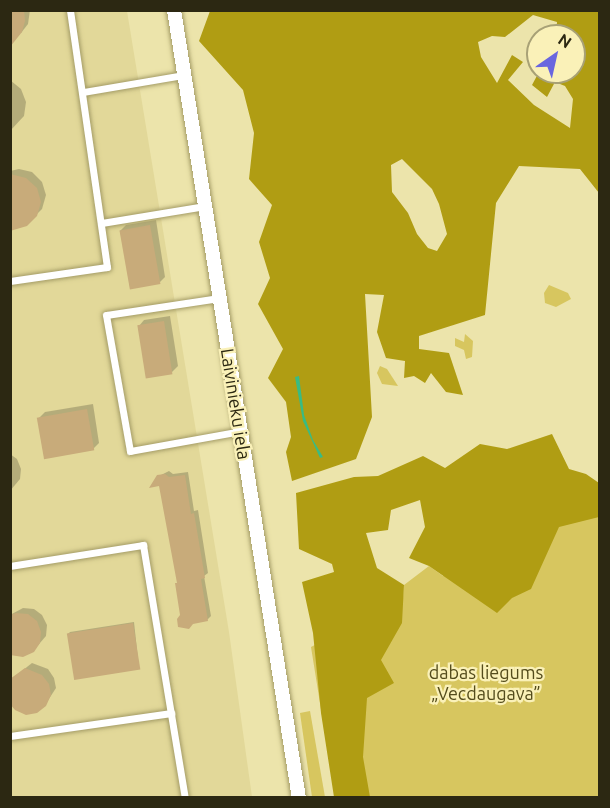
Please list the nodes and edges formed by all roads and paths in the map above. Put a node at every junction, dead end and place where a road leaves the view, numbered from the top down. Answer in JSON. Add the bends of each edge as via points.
{"nodes":[{"id":1,"x":70,"y":10,"type":"edge"},
{"id":2,"x":174,"y":10,"type":"edge"},
{"id":3,"x":184,"y":75,"type":"junction"},
{"id":4,"x":83,"y":92,"type":"junction"},
{"id":5,"x":205,"y":206,"type":"junction"},
{"id":6,"x":102,"y":223,"type":"junction"},
{"id":7,"x":10,"y":281,"type":"edge"},
{"id":8,"x":219,"y":298,"type":"junction"},
{"id":9,"x":241,"y":431,"type":"junction"},
{"id":10,"x":10,"y":566,"type":"edge"},
{"id":11,"x":171,"y":713,"type":"junction"},
{"id":12,"x":10,"y":736,"type":"edge"},
{"id":13,"x":184,"y":798,"type":"edge"},
{"id":14,"x":299,"y":798,"type":"edge"}],
"edges":[{"from":1,"to":4,"type":"lane"},
{"from":2,"to":3,"type":"street","name":"Laivinieku iela"},
{"from":3,"to":4,"type":"lane"},
{"from":3,"to":5,"type":"street","name":"Laivinieku iela"},
{"from":4,"to":6,"type":"lane"},
{"from":5,"to":6,"type":"lane"},
{"from":5,"to":8,"type":"street","name":"Laivinieku iela"},
{"from":6,"to":7,"type":"lane","via":[[107,267]]},
{"from":8,"to":9,"type":"street","name":"Laivinieku iela"},
{"from":8,"to":9,"type":"lane","via":[[106,315],[130,451]]},
{"from":9,"to":14,"type":"street","name":"Laivinieku iela"},
{"from":10,"to":11,"type":"lane","via":[[143,545]]},
{"from":11,"to":12,"type":"lane"},
{"from":11,"to":13,"type":"lane"}]}
